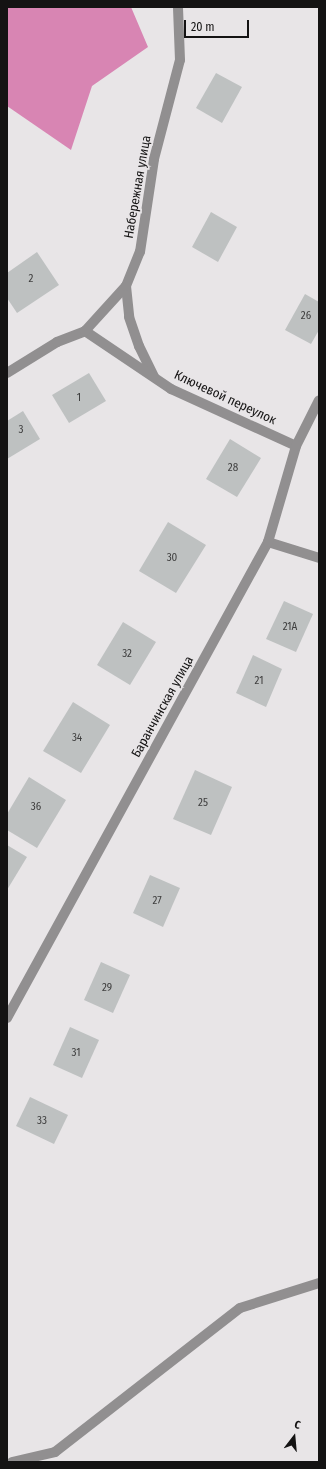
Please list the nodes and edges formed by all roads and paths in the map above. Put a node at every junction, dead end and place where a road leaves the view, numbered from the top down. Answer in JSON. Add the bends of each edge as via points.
{"nodes":[{"id":1,"x":178,"y":7,"type":"edge"},
{"id":2,"x":126,"y":286,"type":"junction"},
{"id":3,"x":85,"y":330,"type":"junction"},
{"id":4,"x":7,"y":373,"type":"edge"},
{"id":5,"x":154,"y":378,"type":"junction"},
{"id":6,"x":319,"y":400,"type":"edge"},
{"id":7,"x":296,"y":446,"type":"junction"},
{"id":8,"x":268,"y":542,"type":"junction"},
{"id":9,"x":319,"y":558,"type":"edge"},
{"id":10,"x":7,"y":1018,"type":"edge"},
{"id":11,"x":319,"y":1283,"type":"edge"},
{"id":12,"x":12,"y":1462,"type":"edge"}],
"edges":[{"from":1,"to":2,"type":"street","name":"Набережная улица","via":[[180,60],[154,159],[140,252]]},
{"from":2,"to":3,"type":"street","name":"Набережная улица"},
{"from":2,"to":5,"type":"street","via":[[129,317]]},
{"from":3,"to":4,"type":"street","via":[[57,342]]},
{"from":3,"to":5,"type":"street","name":"Ключевой переулок"},
{"from":5,"to":7,"type":"street","name":"Ключевой переулок","via":[[171,389]]},
{"from":6,"to":7,"type":"street","name":"Баранчинская улица"},
{"from":7,"to":8,"type":"street","name":"Баранчинская улица"},
{"from":8,"to":9,"type":"street"},
{"from":8,"to":10,"type":"street","name":"Баранчинская улица"},
{"from":11,"to":12,"type":"street","via":[[240,1308],[55,1452]]}]}
